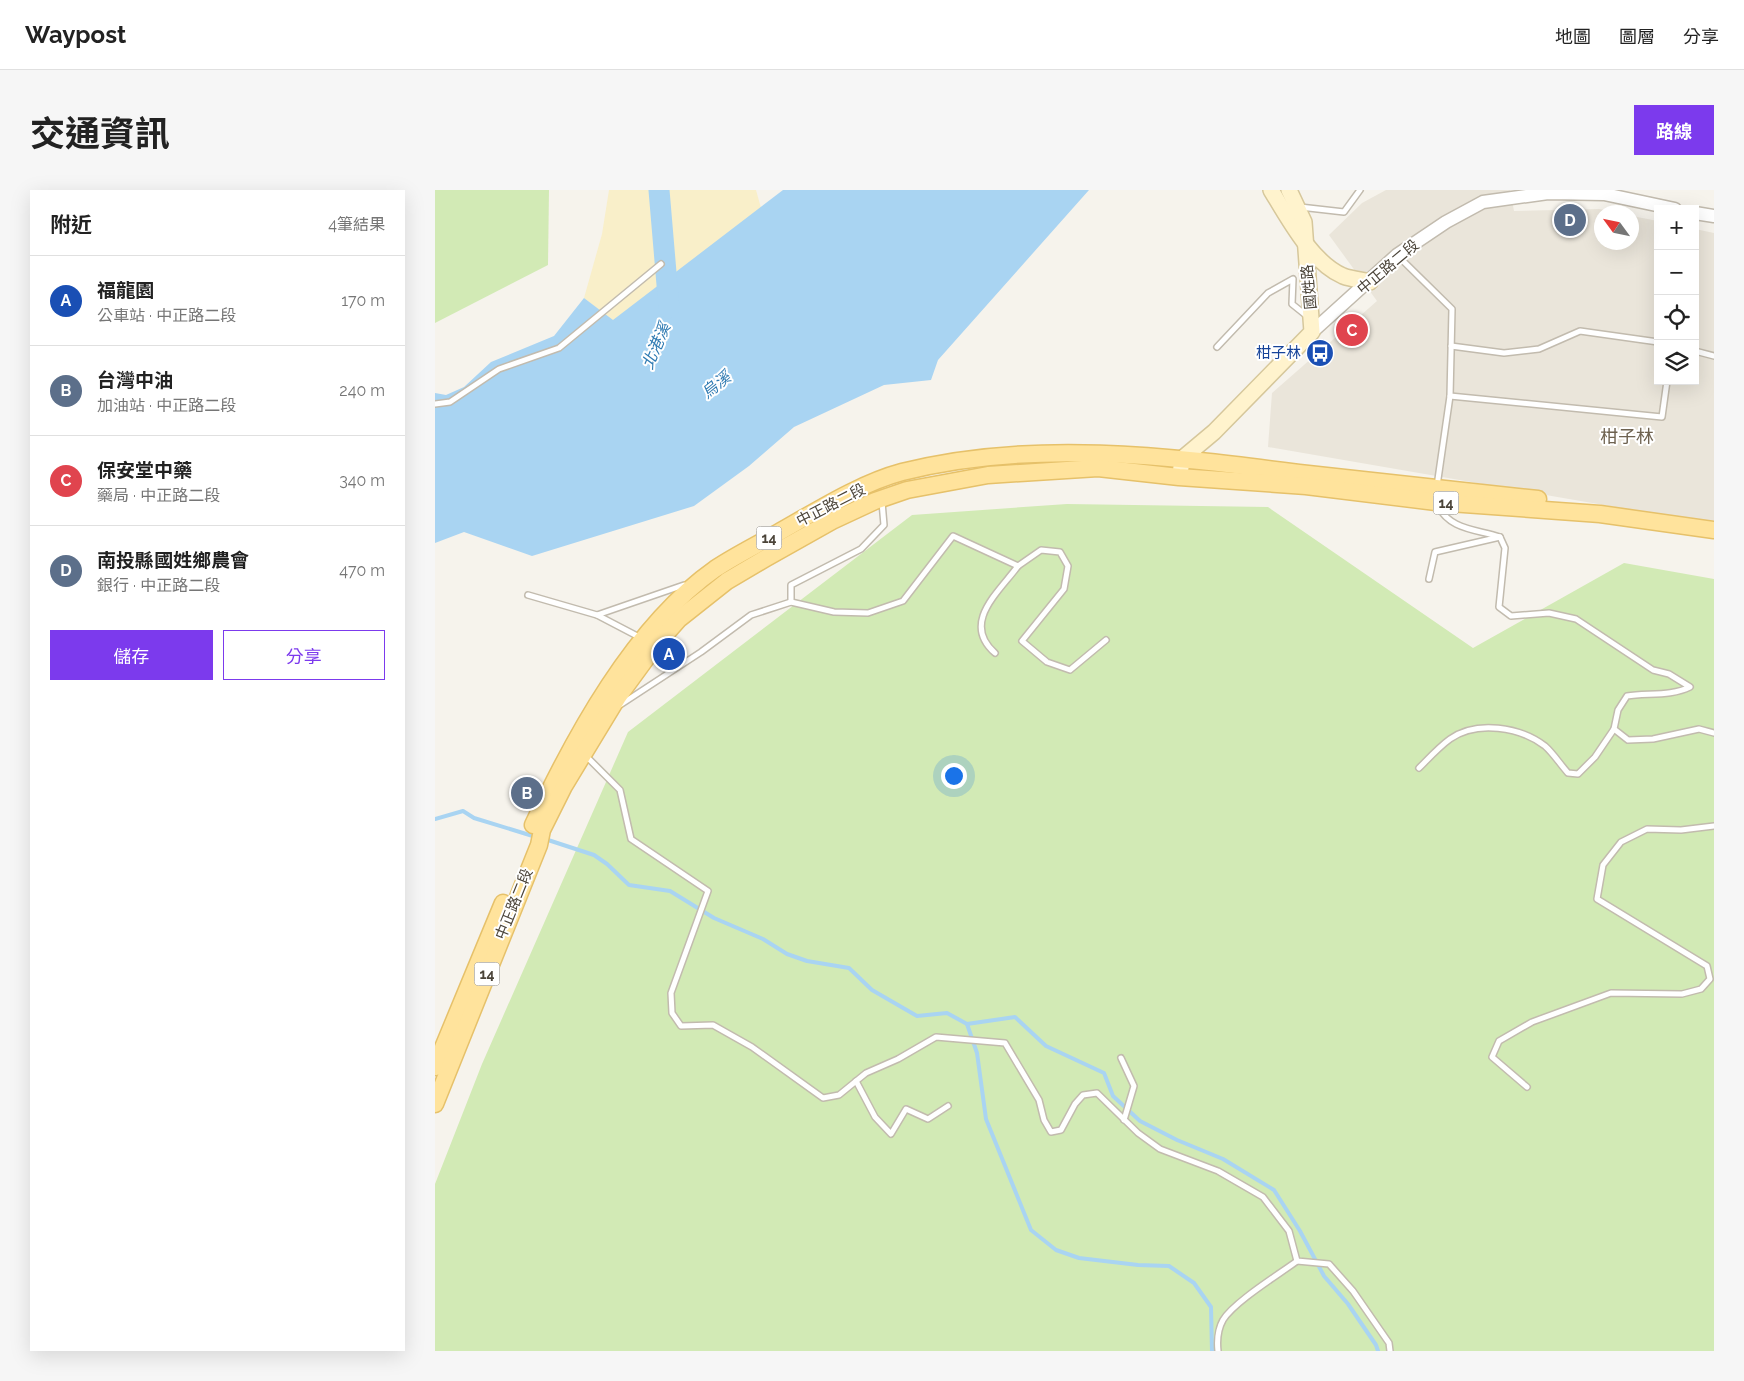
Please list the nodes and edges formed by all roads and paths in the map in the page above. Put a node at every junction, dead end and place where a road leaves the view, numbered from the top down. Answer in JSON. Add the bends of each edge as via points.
{"nodes":[{"id":1,"x":1271,"y":190,"type":"edge"},
{"id":2,"x":1289,"y":190,"type":"edge"},
{"id":3,"x":1360,"y":190,"type":"edge"},
{"id":4,"x":1656,"y":205,"type":"edge"},
{"id":5,"x":1297,"y":207,"type":"junction"},
{"id":6,"x":1699,"y":214,"type":"edge"},
{"id":7,"x":1714,"y":216,"type":"edge"},
{"id":8,"x":1305,"y":241,"type":"junction"},
{"id":9,"x":1397,"y":255,"type":"junction"},
{"id":10,"x":661,"y":264,"type":"dead end"},
{"id":11,"x":1370,"y":282,"type":"junction"},
{"id":12,"x":1312,"y":326,"type":"junction"},
{"id":13,"x":1654,"y":341,"type":"edge"},
{"id":14,"x":1451,"y":346,"type":"junction"},
{"id":15,"x":1217,"y":347,"type":"dead end"},
{"id":16,"x":1699,"y":352,"type":"edge"},
{"id":17,"x":1714,"y":356,"type":"edge"},
{"id":18,"x":1667,"y":385,"type":"edge"},
{"id":19,"x":1450,"y":396,"type":"junction"},
{"id":20,"x":435,"y":404,"type":"edge"},
{"id":21,"x":1183,"y":458,"type":"junction"},
{"id":22,"x":877,"y":476,"type":"junction"},
{"id":23,"x":1179,"y":477,"type":"junction"},
{"id":24,"x":1436,"y":496,"type":"junction"},
{"id":25,"x":882,"y":498,"type":"junction"},
{"id":26,"x":1714,"y":519,"type":"edge"},
{"id":27,"x":1714,"y":530,"type":"edge"},
{"id":28,"x":1500,"y":537,"type":"junction"},
{"id":29,"x":1019,"y":566,"type":"junction"},
{"id":30,"x":1429,"y":579,"type":"dead end"},
{"id":31,"x":528,"y":595,"type":"dead end"},
{"id":32,"x":791,"y":602,"type":"junction"},
{"id":33,"x":597,"y":615,"type":"junction"},
{"id":34,"x":644,"y":640,"type":"junction"},
{"id":35,"x":1106,"y":640,"type":"dead end"},
{"id":36,"x":995,"y":653,"type":"dead end"},
{"id":37,"x":609,"y":712,"type":"junction"},
{"id":38,"x":1614,"y":729,"type":"junction"},
{"id":39,"x":1714,"y":733,"type":"edge"},
{"id":40,"x":584,"y":754,"type":"junction"},
{"id":41,"x":1419,"y":768,"type":"dead end"},
{"id":42,"x":1714,"y":826,"type":"edge"},
{"id":43,"x":535,"y":836,"type":"junction"},
{"id":44,"x":1121,"y":1058,"type":"dead end"},
{"id":45,"x":435,"y":1067,"type":"edge"},
{"id":46,"x":856,"y":1081,"type":"junction"},
{"id":47,"x":1527,"y":1087,"type":"dead end"},
{"id":48,"x":435,"y":1104,"type":"edge"},
{"id":49,"x":948,"y":1106,"type":"dead end"},
{"id":50,"x":1124,"y":1118,"type":"junction"},
{"id":51,"x":1297,"y":1261,"type":"junction"},
{"id":52,"x":1218,"y":1351,"type":"edge"},
{"id":53,"x":1391,"y":1351,"type":"edge"}],
"edges":[{"from":1,"to":8,"type":"main road","name":"國姓路"},
{"from":2,"to":5,"type":"main road","name":"國姓路"},
{"from":3,"to":5,"type":"lane","via":[[1344,212]]},
{"from":4,"to":9,"type":"street","name":"中正路二段","via":[[1604,194],[1548,193],[1483,202]]},
{"from":5,"to":8,"type":"main road","name":"國姓路","via":[[1304,222]]},
{"from":6,"to":7,"type":"street"},
{"from":8,"to":11,"type":"main road","name":"國姓路","via":[[1330,269]]},
{"from":8,"to":12,"type":"main road","name":"國姓路"},
{"from":9,"to":11,"type":"street","name":"中正路二段"},
{"from":9,"to":14,"type":"lane","via":[[1452,309]]},
{"from":10,"to":20,"type":"lane","via":[[559,348],[499,369],[450,402]]},
{"from":11,"to":12,"type":"street","name":"中正路二段"},
{"from":12,"to":15,"type":"lane","via":[[1292,304],[1293,279],[1268,293]]},
{"from":12,"to":21,"type":"main road","name":"中正路二段","via":[[1214,432]]},
{"from":13,"to":14,"type":"lane","via":[[1580,330],[1539,349],[1504,353]]},
{"from":14,"to":19,"type":"lane"},
{"from":16,"to":17,"type":"lane"},
{"from":18,"to":19,"type":"lane","via":[[1663,417]]},
{"from":19,"to":24,"type":"lane"},
{"from":21,"to":22,"type":"main road","name":"中正路二段","number":"14","via":[[1057,452],[976,458]]},
{"from":21,"to":23,"type":"main road"},
{"from":21,"to":24,"type":"main road","name":"中正路二段","number":"14"},
{"from":22,"to":33,"type":"lane","via":[[762,534],[682,586]]},
{"from":22,"to":34,"type":"main road","name":"中正路二段","number":"14","via":[[715,569],[686,594]]},
{"from":23,"to":24,"type":"main road","name":"中正路二段","number":"14"},
{"from":23,"to":25,"type":"main road","name":"中正路二段","number":"14","via":[[1098,468],[1043,470],[988,475],[907,490]]},
{"from":24,"to":26,"type":"main road","name":"中正路二段","number":"14","via":[[1595,504]]},
{"from":24,"to":27,"type":"main road","name":"中正路二段","number":"14"},
{"from":24,"to":28,"type":"lane","via":[[1443,517],[1460,527]]},
{"from":25,"to":32,"type":"lane","via":[[884,525],[861,549],[791,585]]},
{"from":25,"to":37,"type":"main road","name":"中正路二段","number":"14","via":[[832,521],[766,558],[700,602],[679,619],[656,645]]},
{"from":28,"to":30,"type":"lane","via":[[1435,552]]},
{"from":28,"to":38,"type":"lane","via":[[1505,548],[1499,607],[1511,616],[1549,613],[1576,619],[1653,670],[1669,674],[1690,686],[1679,692],[1627,696],[1618,710]]},
{"from":29,"to":32,"type":"lane","via":[[953,536],[903,601],[868,613],[834,612]]},
{"from":29,"to":35,"type":"lane","via":[[1041,550],[1060,552],[1068,566],[1064,589],[1022,641],[1047,662],[1070,670]]},
{"from":29,"to":36,"type":"lane","via":[[981,615],[979,630],[984,644]]},
{"from":31,"to":33,"type":"lane"},
{"from":32,"to":37,"type":"lane","via":[[751,615]]},
{"from":33,"to":34,"type":"lane"},
{"from":34,"to":43,"type":"main road","name":"中正路二段","number":"14","via":[[601,698],[555,777]]},
{"from":37,"to":40,"type":"main road","name":"中正路二段","number":"14"},
{"from":38,"to":39,"type":"lane","via":[[1628,740],[1699,729]]},
{"from":38,"to":41,"type":"lane","via":[[1578,774],[1567,773],[1545,746],[1515,731],[1491,728],[1470,729],[1451,739]]},
{"from":40,"to":43,"type":"main road","name":"中正路二段","number":"14"},
{"from":40,"to":46,"type":"lane","via":[[620,790],[631,839],[708,891],[671,993],[672,1013],[681,1026],[713,1025],[752,1047],[823,1098],[839,1094]]},
{"from":42,"to":47,"type":"lane","via":[[1681,830],[1647,829],[1621,842],[1603,865],[1597,899],[1707,966],[1709,979],[1701,989],[1682,994],[1611,993],[1532,1022],[1499,1041],[1492,1056]]},
{"from":43,"to":45,"type":"main road","name":"中正路二段","number":"14"},
{"from":43,"to":48,"type":"main road","name":"中正路二段","number":"14"},
{"from":44,"to":50,"type":"lane","via":[[1134,1086]]},
{"from":46,"to":49,"type":"lane","via":[[875,1117],[891,1134],[905,1109],[928,1119]]},
{"from":46,"to":50,"type":"lane","via":[[936,1037],[1005,1043],[1039,1100],[1051,1132],[1061,1130],[1083,1094],[1097,1093]]},
{"from":50,"to":51,"type":"lane","via":[[1160,1149],[1218,1171],[1263,1198],[1289,1231]]},
{"from":51,"to":52,"type":"lane","via":[[1236,1306],[1223,1320]]},
{"from":51,"to":53,"type":"lane","via":[[1329,1264],[1353,1291]]}]}
